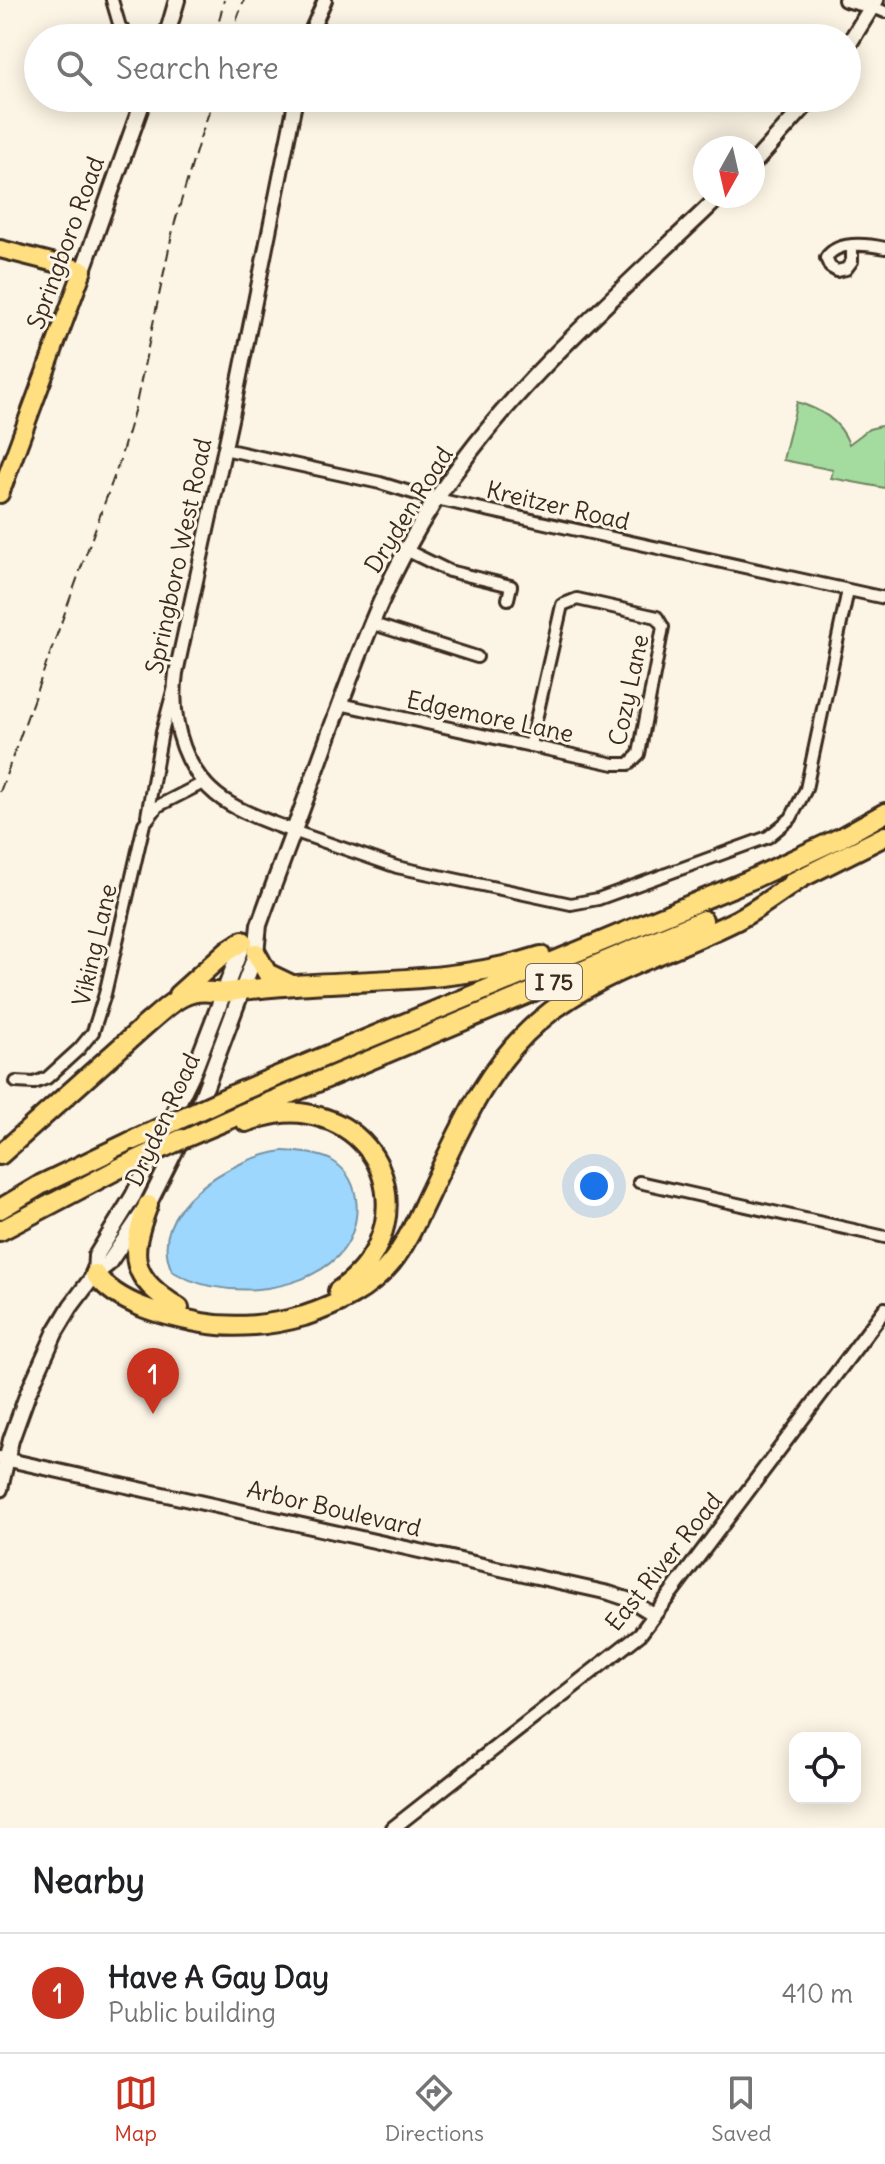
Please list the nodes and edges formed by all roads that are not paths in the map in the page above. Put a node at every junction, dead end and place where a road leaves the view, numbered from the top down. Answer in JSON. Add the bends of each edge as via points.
{"nodes":[{"id":1,"x":112,"y":0,"type":"edge"},
{"id":2,"x":177,"y":0,"type":"edge"},
{"id":3,"x":325,"y":0,"type":"edge"},
{"id":4,"x":845,"y":0,"type":"edge"},
{"id":5,"x":878,"y":6,"type":"edge"},
{"id":6,"x":119,"y":24,"type":"edge"},
{"id":7,"x":170,"y":24,"type":"edge"},
{"id":8,"x":314,"y":24,"type":"edge"},
{"id":9,"x":861,"y":28,"type":"edge"},
{"id":10,"x":139,"y":112,"type":"edge"},
{"id":11,"x":293,"y":112,"type":"edge"},
{"id":12,"x":799,"y":112,"type":"edge"},
{"id":13,"x":765,"y":151,"type":"edge"},
{"id":14,"x":708,"y":208,"type":"edge"},
{"id":15,"x":852,"y":248,"type":"dead end"},
{"id":16,"x":885,"y":248,"type":"edge"},
{"id":17,"x":0,"y":249,"type":"edge"},
{"id":18,"x":83,"y":270,"type":"junction"},
{"id":19,"x":224,"y":449,"type":"junction"},
{"id":20,"x":0,"y":494,"type":"edge"},
{"id":21,"x":436,"y":499,"type":"junction"},
{"id":22,"x":406,"y":550,"type":"junction"},
{"id":23,"x":848,"y":590,"type":"junction"},
{"id":24,"x":885,"y":598,"type":"edge"},
{"id":25,"x":508,"y":599,"type":"dead end"},
{"id":26,"x":370,"y":623,"type":"junction"},
{"id":27,"x":477,"y":657,"type":"dead end"},
{"id":28,"x":173,"y":689,"type":"junction"},
{"id":29,"x":340,"y":704,"type":"junction"},
{"id":30,"x":530,"y":746,"type":"junction"},
{"id":31,"x":632,"y":763,"type":"joint"},
{"id":32,"x":205,"y":782,"type":"junction"},
{"id":33,"x":885,"y":813,"type":"edge"},
{"id":34,"x":146,"y":819,"type":"junction"},
{"id":35,"x":293,"y":831,"type":"junction"},
{"id":36,"x":885,"y":836,"type":"edge"},
{"id":37,"x":803,"y":877,"type":"junction"},
{"id":38,"x":635,"y":928,"type":"junction"},
{"id":39,"x":250,"y":947,"type":"junction"},
{"id":40,"x":304,"y":986,"type":"junction"},
{"id":41,"x":242,"y":990,"type":"junction"},
{"id":42,"x":223,"y":993,"type":"junction"},
{"id":43,"x":142,"y":1028,"type":"junction"},
{"id":44,"x":16,"y":1082,"type":"dead end"},
{"id":45,"x":217,"y":1126,"type":"junction"},
{"id":46,"x":0,"y":1155,"type":"edge"},
{"id":47,"x":639,"y":1182,"type":"dead end"},
{"id":48,"x":148,"y":1205,"type":"junction"},
{"id":49,"x":0,"y":1209,"type":"edge"},
{"id":50,"x":0,"y":1231,"type":"edge"},
{"id":51,"x":885,"y":1237,"type":"edge"},
{"id":52,"x":95,"y":1274,"type":"junction"},
{"id":53,"x":179,"y":1308,"type":"junction"},
{"id":54,"x":885,"y":1309,"type":"edge"},
{"id":55,"x":3,"y":1459,"type":"edge"},
{"id":56,"x":0,"y":1489,"type":"edge"},
{"id":57,"x":654,"y":1615,"type":"junction"},
{"id":58,"x":393,"y":1828,"type":"edge"}],
"edges":[{"from":1,"to":6,"type":"street"},
{"from":2,"to":7,"type":"main road"},
{"from":3,"to":8,"type":"street"},
{"from":4,"to":5,"type":"street"},
{"from":5,"to":9,"type":"main road"},
{"from":10,"to":18,"type":"main road","name":"Springboro Road"},
{"from":11,"to":19,"type":"street","name":"Springboro West Road"},
{"from":12,"to":13,"type":"main road"},
{"from":14,"to":21,"type":"main road","name":"Dryden Road","via":[[527,384]]},
{"from":15,"to":16,"type":"street"},
{"from":17,"to":18,"type":"main road"},
{"from":18,"to":20,"type":"main road","name":"Springboro Road"},
{"from":19,"to":21,"type":"street","name":"Kreitzer Road"},
{"from":19,"to":28,"type":"street","name":"Springboro West Road"},
{"from":21,"to":22,"type":"main road","name":"Dryden Road"},
{"from":21,"to":23,"type":"street","name":"Kreitzer Road"},
{"from":22,"to":25,"type":"street","via":[[449,571],[511,586]]},
{"from":22,"to":26,"type":"main road","name":"Dryden Road"},
{"from":23,"to":24,"type":"street","name":"Kreitzer Road"},
{"from":23,"to":35,"type":"street","name":"Springboro West Road","via":[[806,789],[791,818],[768,837],[571,904],[397,867]]},
{"from":26,"to":27,"type":"street"},
{"from":26,"to":29,"type":"main road","name":"Dryden Road"},
{"from":28,"to":32,"type":"street","name":"Springboro West Road","via":[[182,745]]},
{"from":28,"to":34,"type":"street","name":"Viking Lane"},
{"from":29,"to":30,"type":"street","name":"Edgemore Lane"},
{"from":29,"to":35,"type":"main road","name":"Dryden Road"},
{"from":30,"to":31,"type":"street","name":"Edgemore Lane"},
{"from":30,"to":31,"type":"street","name":"Cozy Lane","via":[[559,609],[571,599],[657,617],[662,624],[639,754]]},
{"from":32,"to":34,"type":"street","via":[[166,801]]},
{"from":32,"to":35,"type":"street","name":"Springboro West Road","via":[[227,803]]},
{"from":33,"to":38,"type":"highway","number":"I 75","via":[[792,862]]},
{"from":34,"to":44,"type":"street","name":"Viking Lane","via":[[93,1032],[47,1078]]},
{"from":35,"to":39,"type":"main road","name":"Dryden Road"},
{"from":36,"to":37,"type":"highway","number":"I 75"},
{"from":37,"to":45,"type":"highway","number":"I 75"},
{"from":37,"to":52,"type":"highway","via":[[736,920],[564,1000],[517,1040],[473,1104],[402,1248],[367,1287],[322,1310],[279,1322],[209,1324],[135,1303],[104,1286]]},
{"from":38,"to":40,"type":"highway","via":[[496,968],[423,980]]},
{"from":38,"to":49,"type":"highway","number":"I 75","bridge":true,"via":[[232,1095]]},
{"from":39,"to":40,"type":"highway","via":[[270,977]]},
{"from":39,"to":41,"type":"main road","name":"Dryden Road"},
{"from":39,"to":42,"type":"main road","name":"Dryden Road"},
{"from":39,"to":43,"type":"highway","via":[[227,951]]},
{"from":40,"to":41,"type":"highway"},
{"from":41,"to":42,"type":"highway"},
{"from":41,"to":48,"type":"main road","name":"Dryden Road","via":[[202,1097]]},
{"from":42,"to":43,"type":"highway","via":[[185,995]]},
{"from":42,"to":52,"type":"main road","name":"Dryden Road","via":[[195,1068],[143,1177],[96,1256]]},
{"from":43,"to":46,"type":"highway"},
{"from":45,"to":50,"type":"highway","bridge":true,"via":[[120,1168]]},
{"from":45,"to":53,"type":"highway","via":[[278,1113],[305,1113],[330,1121],[360,1140],[372,1156],[383,1182],[388,1219],[380,1246],[355,1280],[315,1302],[259,1315]]},
{"from":47,"to":51,"type":"street"},
{"from":48,"to":52,"type":"main road","name":"Dryden Road","via":[[108,1264]]},
{"from":48,"to":53,"type":"highway","via":[[137,1237],[137,1262],[152,1290]]},
{"from":52,"to":53,"type":"highway","via":[[140,1297]]},
{"from":52,"to":55,"type":"main road","name":"Dryden Road","via":[[40,1364]]},
{"from":54,"to":57,"type":"street","name":"East River Road"},
{"from":55,"to":56,"type":"main road","name":"Dryden Road"},
{"from":55,"to":57,"type":"street","name":"Arbor Boulevard","via":[[609,1593]]},
{"from":57,"to":58,"type":"street","name":"East River Road","via":[[616,1654]]}]}
